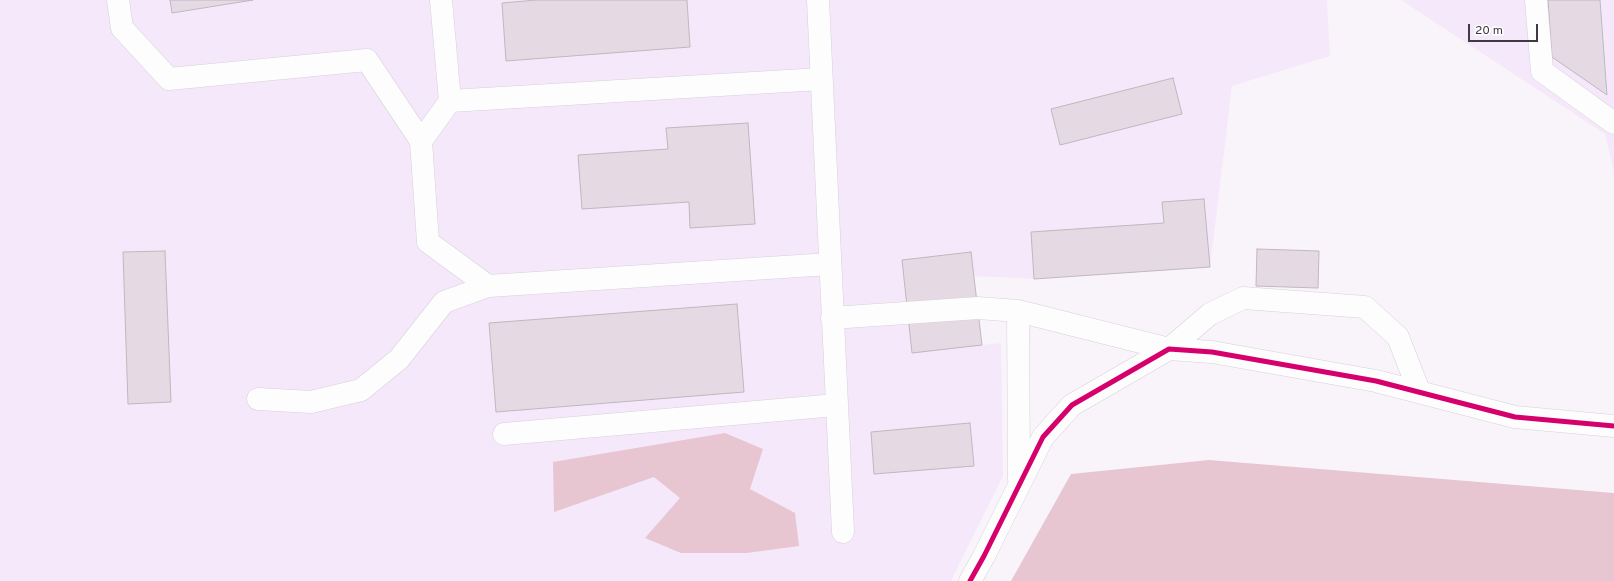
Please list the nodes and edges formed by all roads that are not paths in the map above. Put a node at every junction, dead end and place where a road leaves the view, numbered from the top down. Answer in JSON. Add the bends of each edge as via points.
{"nodes":[{"id":1,"x":118,"y":0,"type":"edge"},
{"id":2,"x":441,"y":0,"type":"edge"},
{"id":3,"x":818,"y":0,"type":"edge"},
{"id":4,"x":1536,"y":0,"type":"edge"},
{"id":5,"x":821,"y":79,"type":"junction"},
{"id":6,"x":450,"y":101,"type":"junction"},
{"id":7,"x":1614,"y":123,"type":"edge"},
{"id":8,"x":421,"y":141,"type":"junction"},
{"id":9,"x":830,"y":264,"type":"junction"},
{"id":10,"x":488,"y":286,"type":"junction"},
{"id":11,"x":1018,"y":311,"type":"junction"},
{"id":12,"x":832,"y":318,"type":"junction"},
{"id":13,"x":1169,"y":349,"type":"junction"},
{"id":14,"x":1419,"y":391,"type":"junction"},
{"id":15,"x":258,"y":399,"type":"dead end"},
{"id":16,"x":836,"y":405,"type":"junction"},
{"id":17,"x":1614,"y":426,"type":"edge"},
{"id":18,"x":504,"y":434,"type":"dead end"},
{"id":19,"x":1020,"y":484,"type":"junction"},
{"id":20,"x":843,"y":532,"type":"dead end"},
{"id":21,"x":970,"y":581,"type":"edge"}],
"edges":[{"from":1,"to":8,"type":"street","via":[[122,28],[169,79],[367,60]]},
{"from":2,"to":6,"type":"street"},
{"from":3,"to":5,"type":"street"},
{"from":4,"to":7,"type":"street","via":[[1542,70]]},
{"from":5,"to":6,"type":"street"},
{"from":5,"to":9,"type":"street"},
{"from":6,"to":8,"type":"street"},
{"from":8,"to":10,"type":"street","via":[[428,242]]},
{"from":9,"to":10,"type":"street"},
{"from":9,"to":12,"type":"street"},
{"from":10,"to":15,"type":"street","via":[[444,302],[399,359],[360,390],[311,402]]},
{"from":11,"to":12,"type":"street","via":[[978,308]]},
{"from":11,"to":13,"type":"street"},
{"from":11,"to":19,"type":"street"},
{"from":12,"to":16,"type":"street"},
{"from":13,"to":14,"type":"street","via":[[1220,354]]},
{"from":13,"to":14,"type":"street","via":[[1210,314],[1243,298],[1365,307],[1398,337]]},
{"from":13,"to":19,"type":"street","via":[[1072,405],[1043,437]]},
{"from":14,"to":17,"type":"street","via":[[1515,417]]},
{"from":16,"to":18,"type":"street"},
{"from":16,"to":20,"type":"street"},
{"from":19,"to":21,"type":"street"}]}
